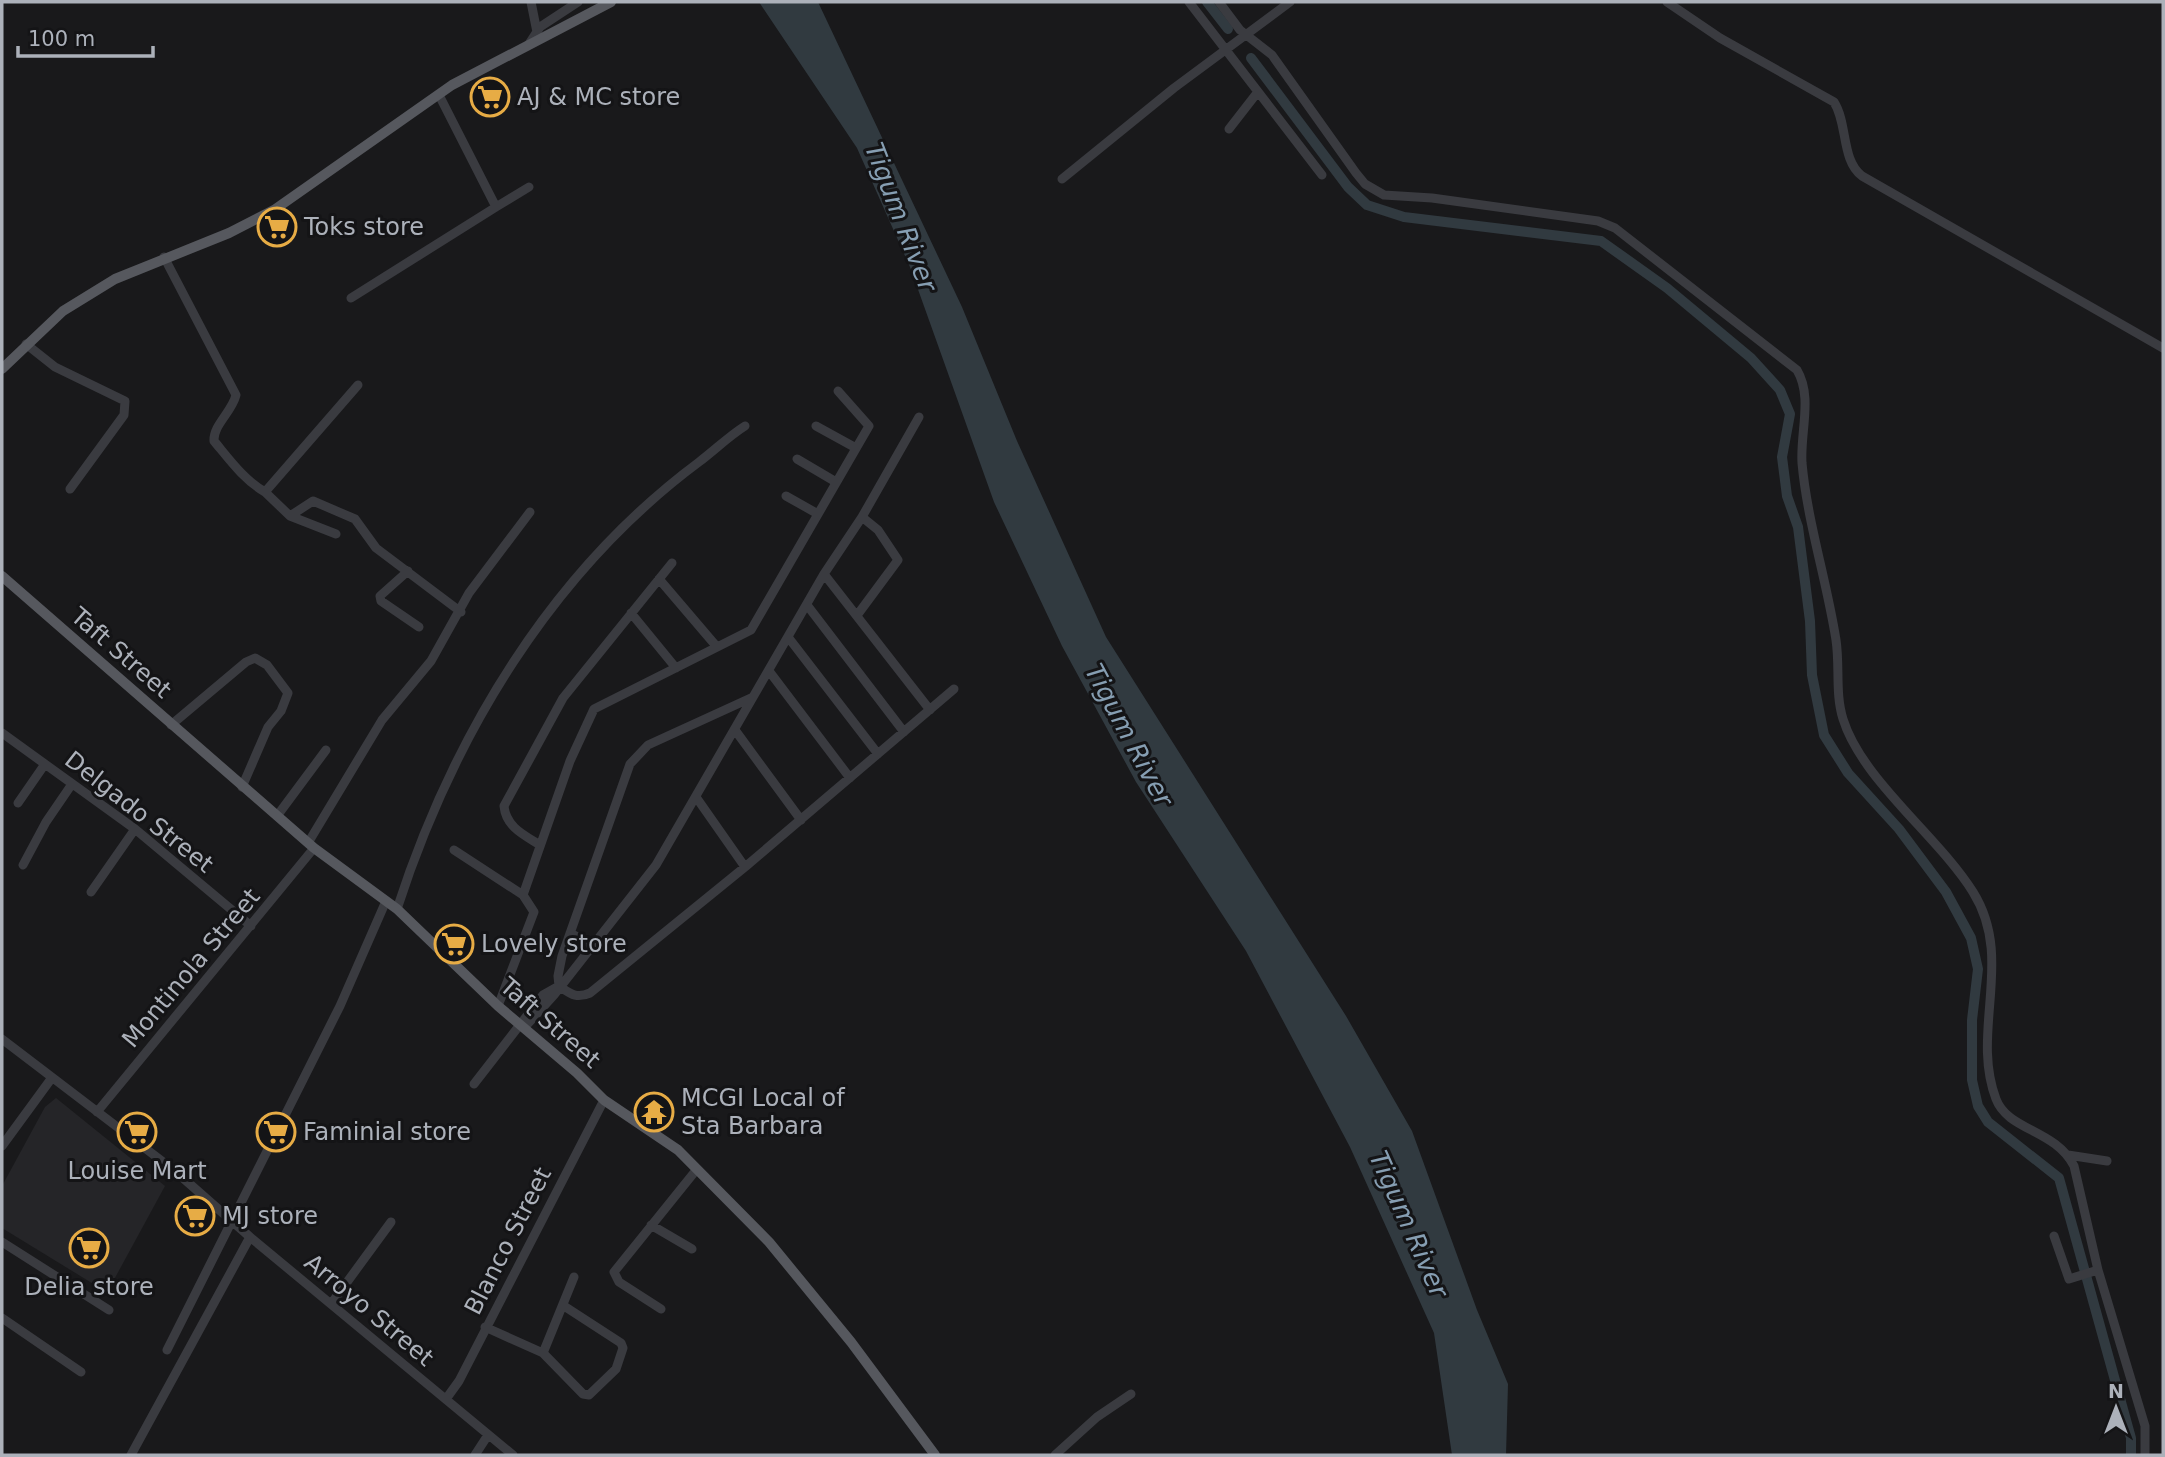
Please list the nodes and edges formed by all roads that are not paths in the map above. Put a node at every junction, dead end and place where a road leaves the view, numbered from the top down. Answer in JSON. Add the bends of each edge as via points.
{"nodes":[{"id":1,"x":531,"y":2,"type":"edge"},
{"id":2,"x":578,"y":2,"type":"edge"},
{"id":3,"x":611,"y":2,"type":"edge"},
{"id":4,"x":1189,"y":2,"type":"edge"},
{"id":5,"x":1220,"y":2,"type":"edge"},
{"id":6,"x":1290,"y":2,"type":"edge"},
{"id":7,"x":1667,"y":2,"type":"edge"},
{"id":8,"x":537,"y":32,"type":"junction"},
{"id":9,"x":1245,"y":33,"type":"junction"},
{"id":10,"x":1226,"y":48,"type":"junction"},
{"id":11,"x":526,"y":49,"type":"junction"},
{"id":12,"x":1257,"y":93,"type":"junction"},
{"id":13,"x":439,"y":95,"type":"junction"},
{"id":14,"x":1229,"y":129,"type":"dead end"},
{"id":15,"x":1322,"y":175,"type":"dead end"},
{"id":16,"x":1062,"y":179,"type":"dead end"},
{"id":17,"x":529,"y":187,"type":"dead end"},
{"id":18,"x":496,"y":207,"type":"junction"},
{"id":19,"x":164,"y":257,"type":"junction"},
{"id":20,"x":351,"y":298,"type":"dead end"},
{"id":21,"x":26,"y":344,"type":"junction"},
{"id":22,"x":2163,"y":348,"type":"edge"},
{"id":23,"x":2,"y":369,"type":"edge"},
{"id":24,"x":358,"y":385,"type":"dead end"},
{"id":25,"x":838,"y":391,"type":"dead end"},
{"id":26,"x":919,"y":417,"type":"dead end"},
{"id":27,"x":746,"y":426,"type":"dead end"},
{"id":28,"x":816,"y":426,"type":"dead end"},
{"id":29,"x":856,"y":448,"type":"junction"},
{"id":30,"x":797,"y":459,"type":"dead end"},
{"id":31,"x":836,"y":482,"type":"junction"},
{"id":32,"x":70,"y":489,"type":"dead end"},
{"id":33,"x":265,"y":492,"type":"junction"},
{"id":34,"x":786,"y":496,"type":"dead end"},
{"id":35,"x":530,"y":512,"type":"dead end"},
{"id":36,"x":818,"y":514,"type":"junction"},
{"id":37,"x":290,"y":516,"type":"junction"},
{"id":38,"x":862,"y":517,"type":"junction"},
{"id":39,"x":336,"y":534,"type":"dead end"},
{"id":40,"x":672,"y":563,"type":"dead end"},
{"id":41,"x":408,"y":571,"type":"junction"},
{"id":42,"x":824,"y":574,"type":"junction"},
{"id":43,"x":2,"y":576,"type":"edge"},
{"id":44,"x":659,"y":579,"type":"junction"},
{"id":45,"x":807,"y":605,"type":"junction"},
{"id":46,"x":461,"y":612,"type":"junction"},
{"id":47,"x":631,"y":613,"type":"junction"},
{"id":48,"x":858,"y":614,"type":"junction"},
{"id":49,"x":419,"y":627,"type":"dead end"},
{"id":50,"x":788,"y":637,"type":"junction"},
{"id":51,"x":717,"y":647,"type":"junction"},
{"id":52,"x":676,"y":668,"type":"junction"},
{"id":53,"x":769,"y":671,"type":"junction"},
{"id":54,"x":954,"y":689,"type":"dead end"},
{"id":55,"x":753,"y":697,"type":"junction"},
{"id":56,"x":930,"y":710,"type":"junction"},
{"id":57,"x":172,"y":724,"type":"junction"},
{"id":58,"x":734,"y":730,"type":"junction"},
{"id":59,"x":904,"y":732,"type":"junction"},
{"id":60,"x":2,"y":733,"type":"edge"},
{"id":61,"x":326,"y":750,"type":"dead end"},
{"id":62,"x":877,"y":754,"type":"junction"},
{"id":63,"x":45,"y":764,"type":"junction"},
{"id":64,"x":850,"y":778,"type":"junction"},
{"id":65,"x":72,"y":784,"type":"junction"},
{"id":66,"x":242,"y":787,"type":"junction"},
{"id":67,"x":696,"y":797,"type":"junction"},
{"id":68,"x":18,"y":803,"type":"dead end"},
{"id":69,"x":278,"y":816,"type":"junction"},
{"id":70,"x":801,"y":820,"type":"junction"},
{"id":71,"x":135,"y":829,"type":"junction"},
{"id":72,"x":311,"y":845,"type":"junction"},
{"id":73,"x":540,"y":845,"type":"junction"},
{"id":74,"x":454,"y":850,"type":"dead end"},
{"id":75,"x":23,"y":865,"type":"dead end"},
{"id":76,"x":745,"y":867,"type":"junction"},
{"id":77,"x":91,"y":892,"type":"dead end"},
{"id":78,"x":523,"y":895,"type":"junction"},
{"id":79,"x":386,"y":901,"type":"junction"},
{"id":80,"x":397,"y":909,"type":"junction"},
{"id":81,"x":251,"y":926,"type":"junction"},
{"id":82,"x":570,"y":933,"type":"junction"},
{"id":83,"x":593,"y":945,"type":"junction"},
{"id":84,"x":559,"y":986,"type":"junction"},
{"id":85,"x":498,"y":1006,"type":"junction"},
{"id":86,"x":522,"y":1026,"type":"junction"},
{"id":87,"x":2,"y":1039,"type":"edge"},
{"id":88,"x":51,"y":1079,"type":"junction"},
{"id":89,"x":474,"y":1084,"type":"dead end"},
{"id":90,"x":604,"y":1100,"type":"junction"},
{"id":91,"x":97,"y":1112,"type":"junction"},
{"id":92,"x":2,"y":1146,"type":"edge"},
{"id":93,"x":2068,"y":1155,"type":"junction"},
{"id":94,"x":2107,"y":1161,"type":"dead end"},
{"id":95,"x":697,"y":1168,"type":"junction"},
{"id":96,"x":391,"y":1222,"type":"dead end"},
{"id":97,"x":233,"y":1223,"type":"junction"},
{"id":98,"x":650,"y":1225,"type":"junction"},
{"id":99,"x":2054,"y":1236,"type":"dead end"},
{"id":100,"x":250,"y":1237,"type":"junction"},
{"id":101,"x":2,"y":1242,"type":"edge"},
{"id":102,"x":692,"y":1250,"type":"dead end"},
{"id":103,"x":2094,"y":1272,"type":"junction"},
{"id":104,"x":575,"y":1277,"type":"dead end"},
{"id":105,"x":193,"y":1299,"type":"junction"},
{"id":106,"x":331,"y":1304,"type":"junction"},
{"id":107,"x":564,"y":1306,"type":"junction"},
{"id":108,"x":209,"y":1308,"type":"junction"},
{"id":109,"x":661,"y":1309,"type":"dead end"},
{"id":110,"x":109,"y":1310,"type":"dead end"},
{"id":111,"x":2,"y":1318,"type":"edge"},
{"id":112,"x":485,"y":1327,"type":"junction"},
{"id":113,"x":167,"y":1350,"type":"dead end"},
{"id":114,"x":544,"y":1353,"type":"junction"},
{"id":115,"x":81,"y":1371,"type":"dead end"},
{"id":116,"x":1131,"y":1394,"type":"dead end"},
{"id":117,"x":446,"y":1399,"type":"junction"},
{"id":118,"x":488,"y":1435,"type":"junction"},
{"id":119,"x":131,"y":1455,"type":"edge"},
{"id":120,"x":475,"y":1455,"type":"edge"},
{"id":121,"x":513,"y":1455,"type":"edge"},
{"id":122,"x":936,"y":1455,"type":"edge"},
{"id":123,"x":1055,"y":1455,"type":"edge"},
{"id":124,"x":2145,"y":1455,"type":"edge"}],
"edges":[{"from":1,"to":8,"type":"street"},
{"from":2,"to":8,"type":"street"},
{"from":3,"to":11,"type":"main road"},
{"from":4,"to":10,"type":"street"},
{"from":5,"to":9,"type":"street"},
{"from":6,"to":9,"type":"street"},
{"from":7,"to":22,"type":"street","via":[[1720,38],[1834,102],[1843,118],[1849,158],[1862,176]]},
{"from":8,"to":11,"type":"street"},
{"from":9,"to":10,"type":"street"},
{"from":9,"to":93,"type":"street","via":[[1272,55],[1373,190],[1578,218],[1615,228],[1797,370],[1805,383],[1802,463],[1837,644],[1843,720],[1881,781],[1974,894],[1993,946],[1989,1059],[1997,1102],[2007,1116],[2047,1136]]},
{"from":10,"to":12,"type":"street"},
{"from":10,"to":16,"type":"street"},
{"from":11,"to":13,"type":"main road","via":[[501,57]]},
{"from":12,"to":14,"type":"street"},
{"from":12,"to":15,"type":"street"},
{"from":13,"to":18,"type":"street"},
{"from":13,"to":19,"type":"main road","via":[[274,210]]},
{"from":17,"to":18,"type":"street"},
{"from":18,"to":20,"type":"street"},
{"from":19,"to":21,"type":"main road","via":[[115,279],[63,311]]},
{"from":19,"to":33,"type":"street","via":[[236,396],[214,441],[243,476]]},
{"from":21,"to":23,"type":"main road"},
{"from":21,"to":32,"type":"street","via":[[55,366],[125,401],[124,415]]},
{"from":24,"to":33,"type":"street"},
{"from":25,"to":29,"type":"street","via":[[869,426]]},
{"from":26,"to":38,"type":"street"},
{"from":27,"to":80,"type":"street","via":[[627,520],[543,618],[483,711],[419,842]]},
{"from":28,"to":29,"type":"street"},
{"from":29,"to":31,"type":"street"},
{"from":30,"to":31,"type":"street"},
{"from":31,"to":36,"type":"street"},
{"from":33,"to":37,"type":"street"},
{"from":34,"to":36,"type":"street"},
{"from":35,"to":46,"type":"street","name":"Montinola Street","via":[[469,593]]},
{"from":36,"to":51,"type":"street","via":[[751,630]]},
{"from":37,"to":39,"type":"street"},
{"from":37,"to":41,"type":"street","via":[[307,502],[321,503],[355,519],[370,543]]},
{"from":38,"to":42,"type":"street"},
{"from":38,"to":48,"type":"street","via":[[878,530],[898,560]]},
{"from":40,"to":44,"type":"street"},
{"from":41,"to":46,"type":"street"},
{"from":41,"to":49,"type":"street","via":[[380,596]]},
{"from":42,"to":45,"type":"street"},
{"from":42,"to":48,"type":"street"},
{"from":43,"to":57,"type":"main road","name":"Taft Street"},
{"from":44,"to":47,"type":"street"},
{"from":44,"to":51,"type":"street"},
{"from":45,"to":50,"type":"street"},
{"from":45,"to":59,"type":"street"},
{"from":46,"to":72,"type":"street","name":"Montinola Street","via":[[431,661],[382,720]]},
{"from":47,"to":52,"type":"street"},
{"from":47,"to":73,"type":"street","via":[[563,698],[504,806],[513,828]]},
{"from":48,"to":56,"type":"street"},
{"from":50,"to":53,"type":"street"},
{"from":50,"to":62,"type":"street"},
{"from":51,"to":52,"type":"street"},
{"from":52,"to":73,"type":"street","via":[[594,709]]},
{"from":53,"to":55,"type":"street"},
{"from":53,"to":64,"type":"street"},
{"from":54,"to":56,"type":"street"},
{"from":55,"to":58,"type":"street"},
{"from":55,"to":82,"type":"street","via":[[648,745],[629,764]]},
{"from":56,"to":59,"type":"street"},
{"from":57,"to":66,"type":"main road","name":"Taft Street"},
{"from":57,"to":66,"type":"street","via":[[246,662],[256,658],[267,665],[288,693],[287,700],[268,727]]},
{"from":58,"to":67,"type":"street"},
{"from":58,"to":70,"type":"street"},
{"from":59,"to":62,"type":"street"},
{"from":60,"to":63,"type":"street","name":"Delgado Street"},
{"from":61,"to":69,"type":"street"},
{"from":62,"to":64,"type":"street"},
{"from":63,"to":65,"type":"street","name":"Delgado Street"},
{"from":63,"to":68,"type":"street"},
{"from":64,"to":70,"type":"street"},
{"from":65,"to":71,"type":"street","name":"Delgado Street"},
{"from":65,"to":75,"type":"street"},
{"from":66,"to":69,"type":"main road","name":"Taft Street"},
{"from":67,"to":76,"type":"street"},
{"from":67,"to":83,"type":"street","via":[[656,865]]},
{"from":69,"to":72,"type":"main road","name":"Taft Street"},
{"from":70,"to":76,"type":"street"},
{"from":71,"to":77,"type":"street"},
{"from":71,"to":81,"type":"street","name":"Delgado Street"},
{"from":72,"to":79,"type":"main road","name":"Taft Street"},
{"from":72,"to":81,"type":"street","name":"Montinola Street"},
{"from":73,"to":78,"type":"street"},
{"from":74,"to":78,"type":"street"},
{"from":76,"to":84,"type":"street","via":[[590,993],[580,997]]},
{"from":78,"to":85,"type":"street","via":[[534,912]]},
{"from":79,"to":80,"type":"main road","name":"Taft Street"},
{"from":79,"to":97,"type":"street","via":[[340,1006]]},
{"from":80,"to":85,"type":"main road","name":"Taft Street"},
{"from":81,"to":91,"type":"street","name":"Montinola Street"},
{"from":82,"to":83,"type":"street"},
{"from":82,"to":84,"type":"street"},
{"from":83,"to":84,"type":"street"},
{"from":84,"to":86,"type":"street","via":[[548,990]]},
{"from":85,"to":86,"type":"main road","name":"Taft Street"},
{"from":86,"to":89,"type":"street"},
{"from":86,"to":90,"type":"main road","name":"Taft Street"},
{"from":87,"to":88,"type":"street","name":"Arroyo Street"},
{"from":88,"to":91,"type":"street","name":"Arroyo Street"},
{"from":88,"to":92,"type":"street"},
{"from":90,"to":95,"type":"main road","name":"Taft Street"},
{"from":90,"to":112,"type":"street","name":"Blanco Street"},
{"from":91,"to":97,"type":"street","name":"Arroyo Street","via":[[175,1171]]},
{"from":93,"to":94,"type":"street"},
{"from":93,"to":103,"type":"street","via":[[2078,1180]]},
{"from":95,"to":98,"type":"street"},
{"from":95,"to":122,"type":"main road","name":"Taft Street","via":[[769,1242]]},
{"from":96,"to":106,"type":"street"},
{"from":97,"to":100,"type":"street","name":"Arroyo Street"},
{"from":97,"to":105,"type":"street"},
{"from":98,"to":102,"type":"street"},
{"from":98,"to":109,"type":"street","via":[[614,1272],[615,1278]]},
{"from":99,"to":103,"type":"street","via":[[2068,1278]]},
{"from":100,"to":106,"type":"street","name":"Arroyo Street"},
{"from":100,"to":108,"type":"street"},
{"from":101,"to":110,"type":"street"},
{"from":103,"to":124,"type":"street","via":[[2140,1406]]},
{"from":104,"to":107,"type":"street"},
{"from":105,"to":108,"type":"street"},
{"from":105,"to":113,"type":"street"},
{"from":106,"to":117,"type":"street","name":"Arroyo Street"},
{"from":107,"to":114,"type":"street"},
{"from":107,"to":114,"type":"street","via":[[621,1343],[622,1355],[616,1369],[589,1395]]},
{"from":108,"to":119,"type":"street"},
{"from":111,"to":115,"type":"street"},
{"from":112,"to":114,"type":"street"},
{"from":112,"to":117,"type":"street","name":"Blanco Street"},
{"from":116,"to":123,"type":"street"},
{"from":117,"to":118,"type":"street","name":"Arroyo Street"},
{"from":118,"to":120,"type":"street"},
{"from":118,"to":121,"type":"street","name":"Arroyo Street"}]}
